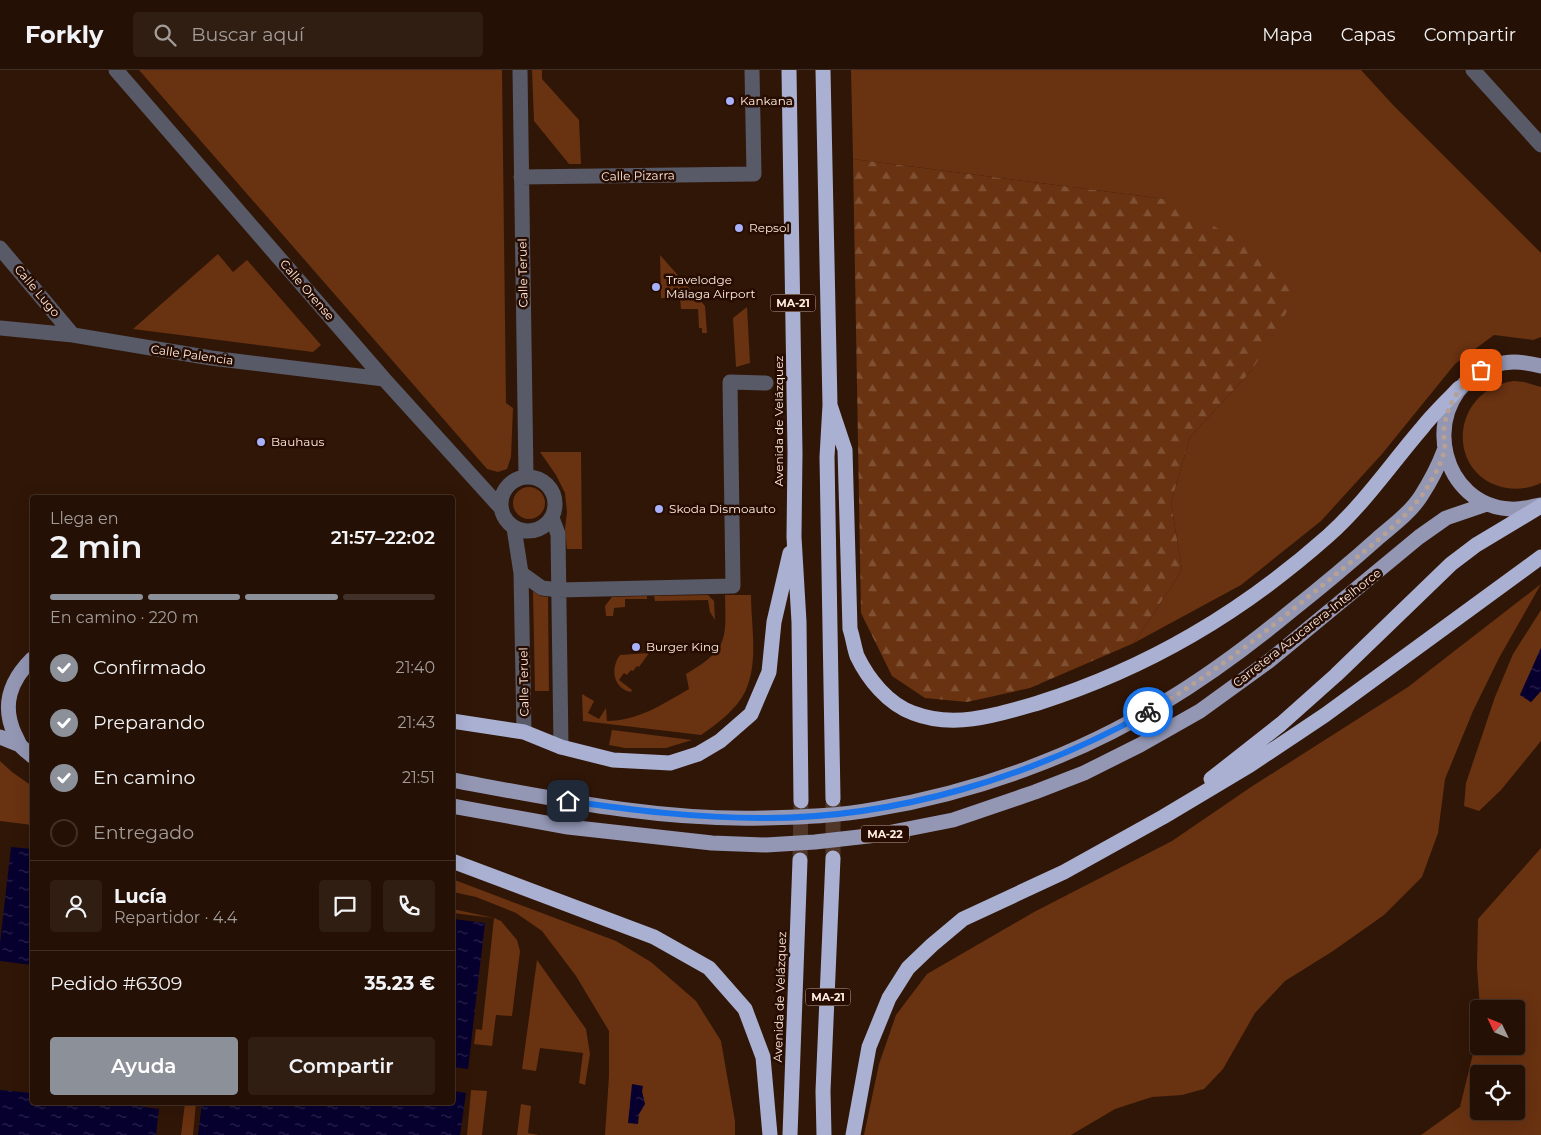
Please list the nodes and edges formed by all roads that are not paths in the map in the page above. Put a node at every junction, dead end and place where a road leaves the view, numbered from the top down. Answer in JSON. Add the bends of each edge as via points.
{"nodes":[{"id":1,"x":116,"y":70,"type":"edge"},
{"id":2,"x":520,"y":70,"type":"edge"},
{"id":3,"x":752,"y":70,"type":"edge"},
{"id":4,"x":789,"y":70,"type":"edge"},
{"id":5,"x":823,"y":70,"type":"edge"},
{"id":6,"x":1473,"y":70,"type":"edge"},
{"id":7,"x":1541,"y":145,"type":"edge"},
{"id":8,"x":521,"y":177,"type":"junction"},
{"id":9,"x":0,"y":248,"type":"edge"},
{"id":10,"x":0,"y":328,"type":"edge"},
{"id":11,"x":73,"y":335,"type":"junction"},
{"id":12,"x":1541,"y":366,"type":"edge"},
{"id":13,"x":384,"y":379,"type":"junction"},
{"id":14,"x":766,"y":383,"type":"dead end"},
{"id":15,"x":1459,"y":388,"type":"junction"},
{"id":16,"x":830,"y":405,"type":"junction"},
{"id":17,"x":1444,"y":451,"type":"junction"},
{"id":18,"x":526,"y":476,"type":"junction"},
{"id":19,"x":1487,"y":504,"type":"junction"},
{"id":20,"x":1541,"y":505,"type":"edge"},
{"id":21,"x":501,"y":508,"type":"junction"},
{"id":22,"x":552,"y":518,"type":"junction"},
{"id":23,"x":514,"y":528,"type":"junction"},
{"id":24,"x":794,"y":536,"type":"junction"},
{"id":25,"x":1541,"y":557,"type":"edge"},
{"id":26,"x":521,"y":573,"type":"junction"},
{"id":27,"x":559,"y":590,"type":"junction"},
{"id":28,"x":30,"y":661,"type":"edge"},
{"id":29,"x":18,"y":675,"type":"junction"},
{"id":30,"x":0,"y":683,"type":"edge"},
{"id":31,"x":455,"y":721,"type":"edge"},
{"id":32,"x":524,"y":732,"type":"junction"},
{"id":33,"x":0,"y":737,"type":"edge"},
{"id":34,"x":20,"y":745,"type":"junction"},
{"id":35,"x":561,"y":747,"type":"junction"},
{"id":36,"x":30,"y":754,"type":"edge"},
{"id":37,"x":455,"y":781,"type":"edge"},
{"id":38,"x":833,"y":799,"type":"tunnel mouth"},
{"id":39,"x":801,"y":801,"type":"tunnel mouth"},
{"id":40,"x":455,"y":807,"type":"edge"},
{"id":41,"x":1163,"y":817,"type":"junction"},
{"id":42,"x":833,"y":858,"type":"tunnel mouth"},
{"id":43,"x":800,"y":860,"type":"tunnel mouth"},
{"id":44,"x":455,"y":862,"type":"edge"},
{"id":45,"x":770,"y":1135,"type":"edge"},
{"id":46,"x":790,"y":1135,"type":"edge"},
{"id":47,"x":824,"y":1135,"type":"edge"},
{"id":48,"x":853,"y":1135,"type":"edge"}],
"edges":[{"from":1,"to":13,"type":"street","name":"Calle Orense"},
{"from":2,"to":8,"type":"street","name":"Calle Teruel"},
{"from":3,"to":8,"type":"street","name":"Calle Pizarra","via":[[754,174]]},
{"from":4,"to":24,"type":"highway","name":"Avenida de Velázquez","number":"MA-21"},
{"from":5,"to":16,"type":"highway","number":"MA-21"},
{"from":6,"to":7,"type":"street"},
{"from":8,"to":18,"type":"street","name":"Calle Teruel"},
{"from":9,"to":11,"type":"street","name":"Calle Lugo"},
{"from":10,"to":11,"type":"street","name":"Calle Palencia"},
{"from":11,"to":13,"type":"street","name":"Calle Palencia","via":[[204,357]]},
{"from":12,"to":15,"type":"main road","number":"MA-22","via":[[1514,362],[1495,365],[1481,370]]},
{"from":13,"to":21,"type":"street","name":"Calle Orense"},
{"from":14,"to":27,"type":"street","via":[[730,382],[733,586]]},
{"from":15,"to":16,"type":"highway","via":[[1330,534],[1250,599],[1190,637],[1124,671],[1012,711],[970,720],[938,720],[912,712],[890,698],[871,679],[857,655],[850,629],[845,450]]},
{"from":15,"to":17,"type":"main road","number":"MA-22","via":[[1449,405]]},
{"from":16,"to":38,"type":"highway","number":"MA-21","via":[[827,457]]},
{"from":17,"to":19,"type":"main road","number":"MA-22","via":[[1458,482]]},
{"from":17,"to":37,"type":"main road","name":"Carretera Azucarera-Intelhorce","number":"MA-22","via":[[1420,499],[1395,524],[1219,667],[1128,723],[1028,767],[946,794],[874,810],[762,818],[642,811]]},
{"from":18,"to":21,"type":"street","via":[[510,483],[504,490]]},
{"from":18,"to":22,"type":"street","via":[[542,480],[554,493],[556,501]]},
{"from":19,"to":20,"type":"main road","number":"MA-22","via":[[1509,509]]},
{"from":19,"to":40,"type":"main road","name":"Carretera Azucarera-Intelhorce","number":"MA-22","via":[[1446,518],[1419,537],[1269,661],[1200,711],[1084,773],[953,820],[877,835],[766,845],[712,843],[568,827]]},
{"from":20,"to":41,"type":"highway","via":[[1451,564],[1281,724]]},
{"from":21,"to":23,"type":"street"},
{"from":22,"to":23,"type":"street","via":[[539,529],[522,531]]},
{"from":22,"to":27,"type":"street","via":[[558,534]]},
{"from":23,"to":26,"type":"street","name":"Calle Teruel"},
{"from":24,"to":35,"type":"highway","via":[[774,622],[769,672],[751,714],[720,741],[698,754],[670,762],[613,760]]},
{"from":24,"to":39,"type":"highway","name":"Avenida de Velázquez","number":"MA-21","via":[[799,622]]},
{"from":25,"to":41,"type":"highway","via":[[1325,715]]},
{"from":26,"to":27,"type":"street","via":[[542,588]]},
{"from":26,"to":32,"type":"street","name":"Calle Teruel"},
{"from":27,"to":35,"type":"street"},
{"from":28,"to":29,"type":"main road"},
{"from":29,"to":30,"type":"main road"},
{"from":29,"to":34,"type":"main road","via":[[8,700],[10,724]]},
{"from":31,"to":32,"type":"highway"},
{"from":32,"to":35,"type":"highway"},
{"from":33,"to":34,"type":"main road"},
{"from":34,"to":36,"type":"main road"},
{"from":41,"to":48,"type":"highway","via":[[1064,872],[963,919],[908,968],[889,998],[869,1047]]},
{"from":42,"to":47,"type":"highway","number":"MA-21"},
{"from":43,"to":46,"type":"highway","name":"Avenida de Velázquez","number":"MA-21"},
{"from":44,"to":45,"type":"highway","via":[[654,937],[709,968],[745,1009],[763,1057]]}]}
